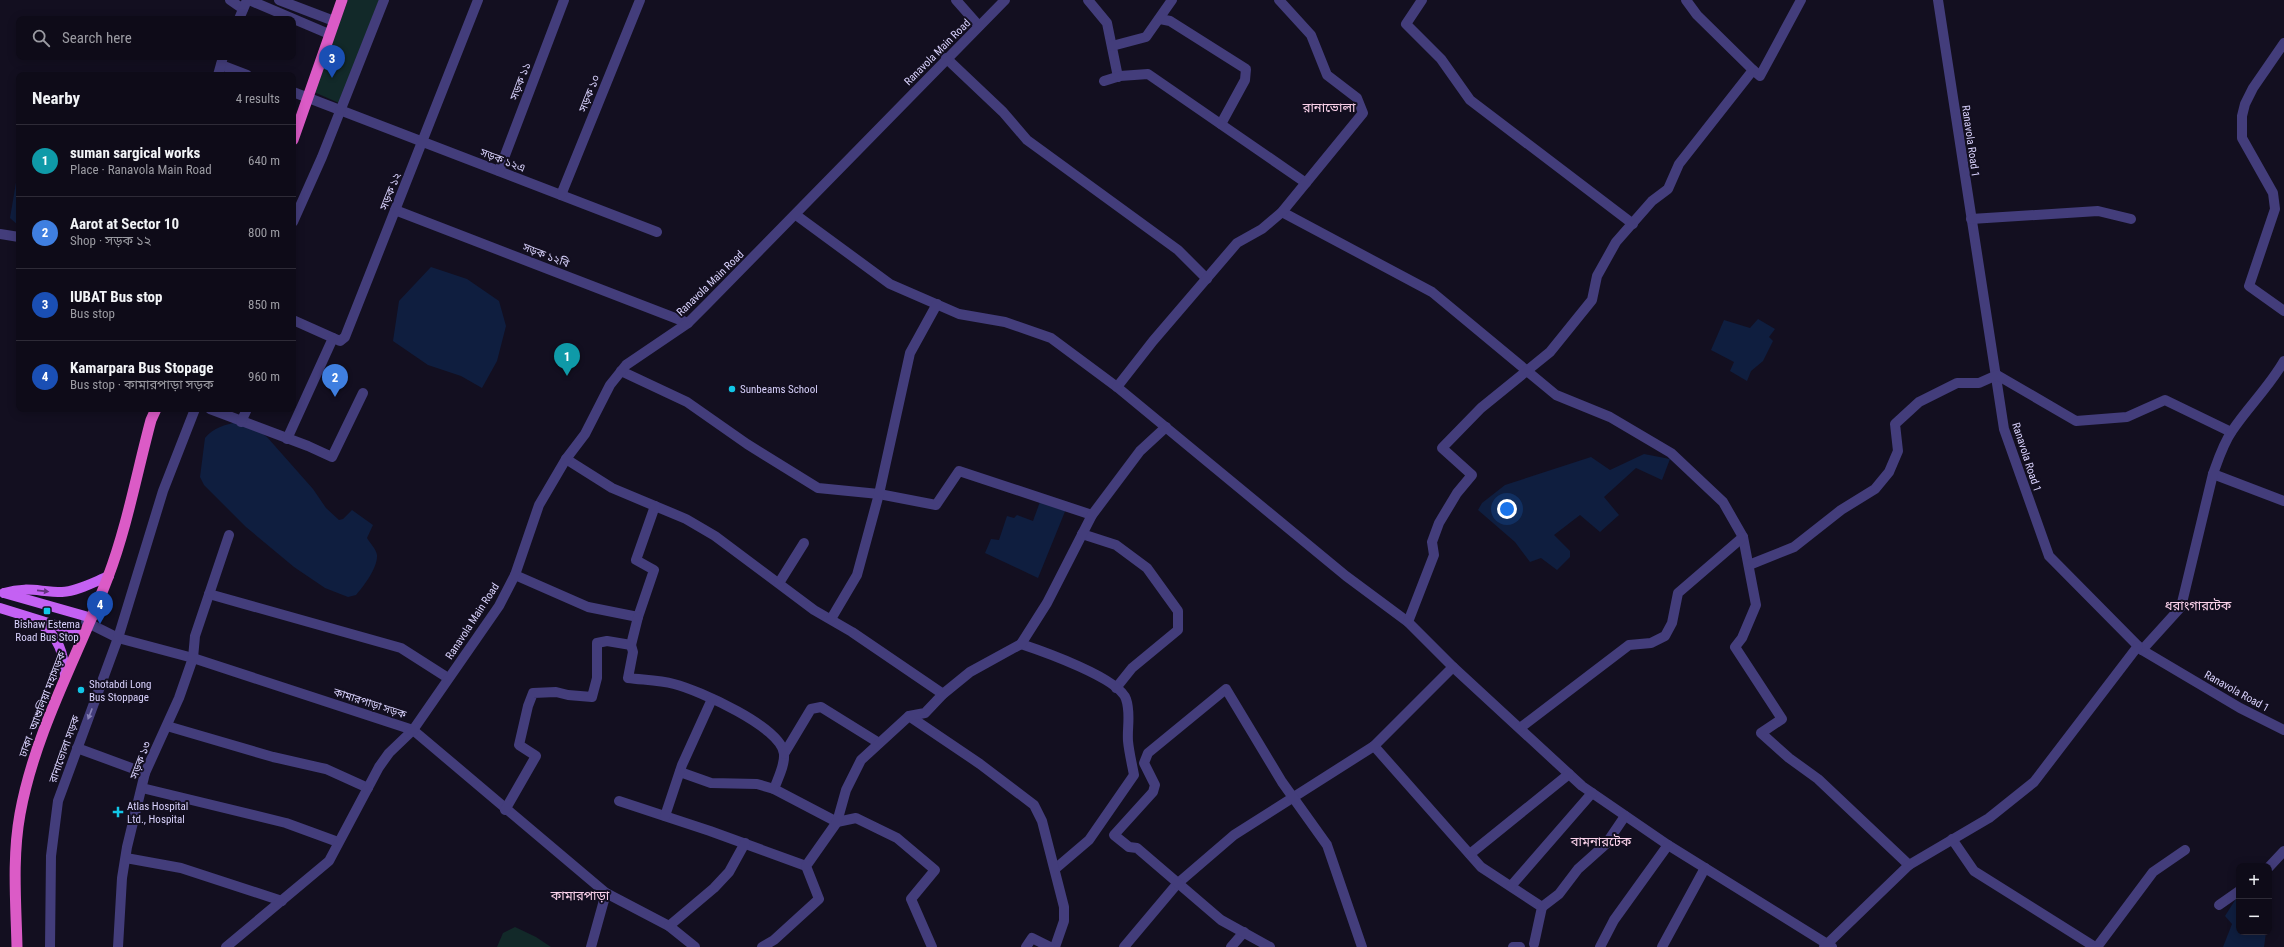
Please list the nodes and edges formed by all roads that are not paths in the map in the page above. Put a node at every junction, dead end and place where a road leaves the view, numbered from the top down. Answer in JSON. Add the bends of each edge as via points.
{"nodes":[{"id":1,"x":230,"y":0,"type":"edge"},
{"id":2,"x":279,"y":0,"type":"edge"},
{"id":3,"x":342,"y":0,"type":"edge"},
{"id":4,"x":384,"y":0,"type":"edge"},
{"id":5,"x":478,"y":0,"type":"edge"},
{"id":6,"x":564,"y":0,"type":"edge"},
{"id":7,"x":640,"y":0,"type":"edge"},
{"id":8,"x":956,"y":0,"type":"edge"},
{"id":9,"x":1005,"y":0,"type":"edge"},
{"id":10,"x":1088,"y":0,"type":"edge"},
{"id":11,"x":1172,"y":0,"type":"edge"},
{"id":12,"x":1279,"y":0,"type":"edge"},
{"id":13,"x":1422,"y":0,"type":"edge"},
{"id":14,"x":1686,"y":0,"type":"edge"},
{"id":15,"x":1801,"y":0,"type":"edge"},
{"id":16,"x":1938,"y":0,"type":"edge"},
{"id":17,"x":246,"y":3,"type":"edge"},
{"id":18,"x":240,"y":16,"type":"edge"},
{"id":19,"x":281,"y":16,"type":"edge"},
{"id":20,"x":1160,"y":19,"type":"junction"},
{"id":21,"x":334,"y":21,"type":"junction"},
{"id":22,"x":296,"y":22,"type":"edge"},
{"id":23,"x":979,"y":26,"type":"junction"},
{"id":24,"x":329,"y":34,"type":"junction"},
{"id":25,"x":2284,"y":43,"type":"edge"},
{"id":26,"x":1112,"y":46,"type":"junction"},
{"id":27,"x":946,"y":58,"type":"junction"},
{"id":28,"x":220,"y":63,"type":"edge"},
{"id":29,"x":1753,"y":70,"type":"junction"},
{"id":30,"x":240,"y":72,"type":"edge"},
{"id":31,"x":1118,"y":77,"type":"junction"},
{"id":32,"x":1104,"y":81,"type":"dead end"},
{"id":33,"x":296,"y":93,"type":"edge"},
{"id":34,"x":308,"y":98,"type":"junction"},
{"id":35,"x":341,"y":110,"type":"junction"},
{"id":36,"x":1221,"y":124,"type":"junction"},
{"id":37,"x":296,"y":132,"type":"edge"},
{"id":38,"x":424,"y":142,"type":"junction"},
{"id":39,"x":498,"y":170,"type":"junction"},
{"id":40,"x":1306,"y":183,"type":"junction"},
{"id":41,"x":561,"y":195,"type":"junction"},
{"id":42,"x":395,"y":210,"type":"junction"},
{"id":43,"x":1282,"y":212,"type":"junction"},
{"id":44,"x":296,"y":215,"type":"edge"},
{"id":45,"x":796,"y":215,"type":"junction"},
{"id":46,"x":1971,"y":219,"type":"junction"},
{"id":47,"x":2130,"y":219,"type":"dead end"},
{"id":48,"x":1633,"y":224,"type":"junction"},
{"id":49,"x":657,"y":232,"type":"dead end"},
{"id":50,"x":0,"y":234,"type":"edge"},
{"id":51,"x":16,"y":237,"type":"edge"},
{"id":52,"x":1207,"y":279,"type":"junction"},
{"id":53,"x":937,"y":304,"type":"junction"},
{"id":54,"x":2284,"y":311,"type":"edge"},
{"id":55,"x":296,"y":321,"type":"edge"},
{"id":56,"x":688,"y":323,"type":"junction"},
{"id":57,"x":333,"y":338,"type":"junction"},
{"id":58,"x":2284,"y":361,"type":"edge"},
{"id":59,"x":1525,"y":370,"type":"junction"},
{"id":60,"x":621,"y":371,"type":"junction"},
{"id":61,"x":1997,"y":375,"type":"junction"},
{"id":62,"x":1117,"y":386,"type":"junction"},
{"id":63,"x":363,"y":394,"type":"dead end"},
{"id":64,"x":155,"y":412,"type":"edge"},
{"id":65,"x":194,"y":412,"type":"edge"},
{"id":66,"x":217,"y":412,"type":"edge"},
{"id":67,"x":246,"y":412,"type":"edge"},
{"id":68,"x":241,"y":422,"type":"junction"},
{"id":69,"x":1166,"y":427,"type":"junction"},
{"id":70,"x":2231,"y":432,"type":"junction"},
{"id":71,"x":287,"y":439,"type":"junction"},
{"id":72,"x":566,"y":459,"type":"junction"},
{"id":73,"x":2213,"y":474,"type":"junction"},
{"id":74,"x":879,"y":494,"type":"junction"},
{"id":75,"x":2284,"y":501,"type":"edge"},
{"id":76,"x":655,"y":506,"type":"junction"},
{"id":77,"x":1092,"y":515,"type":"junction"},
{"id":78,"x":1082,"y":534,"type":"junction"},
{"id":79,"x":229,"y":535,"type":"dead end"},
{"id":80,"x":1744,"y":537,"type":"junction"},
{"id":81,"x":804,"y":543,"type":"dead end"},
{"id":82,"x":1749,"y":565,"type":"junction"},
{"id":83,"x":515,"y":575,"type":"junction"},
{"id":84,"x":109,"y":576,"type":"junction"},
{"id":85,"x":779,"y":583,"type":"junction"},
{"id":86,"x":2,"y":593,"type":"edge"},
{"id":87,"x":209,"y":594,"type":"junction"},
{"id":88,"x":0,"y":608,"type":"edge"},
{"id":89,"x":638,"y":617,"type":"junction"},
{"id":90,"x":34,"y":618,"type":"junction"},
{"id":91,"x":831,"y":619,"type":"junction"},
{"id":92,"x":89,"y":620,"type":"junction"},
{"id":93,"x":1408,"y":622,"type":"junction"},
{"id":94,"x":84,"y":634,"type":"junction"},
{"id":95,"x":118,"y":638,"type":"junction"},
{"id":96,"x":1021,"y":644,"type":"junction"},
{"id":97,"x":631,"y":645,"type":"junction"},
{"id":98,"x":2140,"y":648,"type":"junction"},
{"id":99,"x":193,"y":658,"type":"junction"},
{"id":100,"x":1453,"y":667,"type":"junction"},
{"id":101,"x":65,"y":676,"type":"junction"},
{"id":102,"x":448,"y":678,"type":"junction"},
{"id":103,"x":1116,"y":688,"type":"junction"},
{"id":104,"x":943,"y":694,"type":"junction"},
{"id":105,"x":712,"y":699,"type":"junction"},
{"id":106,"x":909,"y":716,"type":"junction"},
{"id":107,"x":167,"y":726,"type":"junction"},
{"id":108,"x":1520,"y":728,"type":"junction"},
{"id":109,"x":414,"y":730,"type":"junction"},
{"id":110,"x":2284,"y":730,"type":"edge"},
{"id":111,"x":879,"y":743,"type":"junction"},
{"id":112,"x":1374,"y":746,"type":"junction"},
{"id":113,"x":76,"y":748,"type":"junction"},
{"id":114,"x":784,"y":754,"type":"junction"},
{"id":115,"x":680,"y":772,"type":"junction"},
{"id":116,"x":145,"y":773,"type":"junction"},
{"id":117,"x":1569,"y":774,"type":"junction"},
{"id":118,"x":142,"y":788,"type":"junction"},
{"id":119,"x":368,"y":788,"type":"junction"},
{"id":120,"x":774,"y":788,"type":"junction"},
{"id":121,"x":1592,"y":793,"type":"junction"},
{"id":122,"x":1293,"y":799,"type":"junction"},
{"id":123,"x":619,"y":801,"type":"dead end"},
{"id":124,"x":505,"y":810,"type":"junction"},
{"id":125,"x":665,"y":816,"type":"junction"},
{"id":126,"x":1625,"y":816,"type":"junction"},
{"id":127,"x":837,"y":822,"type":"junction"},
{"id":128,"x":1952,"y":839,"type":"junction"},
{"id":129,"x":338,"y":842,"type":"junction"},
{"id":130,"x":745,"y":843,"type":"junction"},
{"id":131,"x":1668,"y":845,"type":"junction"},
{"id":132,"x":2185,"y":850,"type":"dead end"},
{"id":133,"x":2284,"y":851,"type":"edge"},
{"id":134,"x":1470,"y":854,"type":"junction"},
{"id":135,"x":126,"y":858,"type":"junction"},
{"id":136,"x":2272,"y":864,"type":"edge"},
{"id":137,"x":1909,"y":865,"type":"junction"},
{"id":138,"x":806,"y":866,"type":"junction"},
{"id":139,"x":1705,"y":868,"type":"junction"},
{"id":140,"x":1056,"y":869,"type":"junction"},
{"id":141,"x":1177,"y":884,"type":"junction"},
{"id":142,"x":1511,"y":886,"type":"junction"},
{"id":143,"x":606,"y":893,"type":"junction"},
{"id":144,"x":2236,"y":893,"type":"edge"},
{"id":145,"x":282,"y":901,"type":"junction"},
{"id":146,"x":2219,"y":905,"type":"dead end"},
{"id":147,"x":1542,"y":907,"type":"junction"},
{"id":148,"x":669,"y":926,"type":"junction"},
{"id":149,"x":1244,"y":932,"type":"junction"},
{"id":150,"x":1534,"y":944,"type":"dead end"},
{"id":151,"x":1828,"y":946,"type":"edge"},
{"id":152,"x":16,"y":947,"type":"edge"},
{"id":153,"x":50,"y":947,"type":"edge"},
{"id":154,"x":118,"y":947,"type":"edge"},
{"id":155,"x":226,"y":947,"type":"edge"},
{"id":156,"x":591,"y":947,"type":"edge"},
{"id":157,"x":695,"y":947,"type":"edge"},
{"id":158,"x":762,"y":947,"type":"edge"},
{"id":159,"x":932,"y":947,"type":"edge"},
{"id":160,"x":1026,"y":947,"type":"edge"},
{"id":161,"x":1050,"y":947,"type":"edge"},
{"id":162,"x":1055,"y":947,"type":"edge"},
{"id":163,"x":1124,"y":947,"type":"edge"},
{"id":164,"x":1231,"y":947,"type":"edge"},
{"id":165,"x":1270,"y":947,"type":"edge"},
{"id":166,"x":1362,"y":947,"type":"edge"},
{"id":167,"x":1513,"y":947,"type":"edge"},
{"id":168,"x":1520,"y":947,"type":"edge"},
{"id":169,"x":1600,"y":947,"type":"edge"},
{"id":170,"x":1662,"y":947,"type":"edge"},
{"id":171,"x":2096,"y":947,"type":"edge"}],
"edges":[{"from":1,"to":17,"type":"street"},
{"from":2,"to":21,"type":"street"},
{"from":3,"to":21,"type":"highway"},
{"from":4,"to":35,"type":"street"},
{"from":5,"to":38,"type":"street","name":"সড়ক ১২"},
{"from":6,"to":39,"type":"street","name":"সড়ক ১১"},
{"from":7,"to":41,"type":"street","name":"সড়ক ১০"},
{"from":8,"to":23,"type":"street"},
{"from":9,"to":23,"type":"street","name":"Ranavola Main Road"},
{"from":10,"to":26,"type":"street","via":[[1107,23]]},
{"from":11,"to":20,"type":"street"},
{"from":12,"to":40,"type":"street","via":[[1311,35],[1327,75],[1357,98],[1363,113]]},
{"from":13,"to":48,"type":"street","via":[[1406,24],[1441,59],[1470,100]]},
{"from":14,"to":29,"type":"street","via":[[1697,15]]},
{"from":15,"to":29,"type":"street","via":[[1760,76]]},
{"from":16,"to":46,"type":"street","name":"Ranavola Road 1"},
{"from":17,"to":18,"type":"street"},
{"from":17,"to":19,"type":"street"},
{"from":20,"to":26,"type":"street","via":[[1146,37]]},
{"from":20,"to":36,"type":"street","via":[[1170,21],[1246,69],[1245,80]]},
{"from":21,"to":24,"type":"highway"},
{"from":22,"to":24,"type":"street"},
{"from":23,"to":27,"type":"street","name":"Ranavola Main Road"},
{"from":24,"to":34,"type":"highway"},
{"from":25,"to":54,"type":"street","via":[[2245,104],[2242,138],[2272,193],[2275,209],[2250,286]]},
{"from":26,"to":31,"type":"street"},
{"from":27,"to":45,"type":"street","name":"Ranavola Main Road"},
{"from":27,"to":52,"type":"street","via":[[1003,112],[1028,140],[1178,250]]},
{"from":28,"to":30,"type":"street"},
{"from":29,"to":48,"type":"street","via":[[1679,164],[1668,189],[1652,201]]},
{"from":31,"to":32,"type":"street"},
{"from":31,"to":36,"type":"street","via":[[1148,74]]},
{"from":33,"to":34,"type":"street","name":"সড়ক ১২এ"},
{"from":34,"to":35,"type":"street","name":"সড়ক ১২এ"},
{"from":34,"to":37,"type":"highway"},
{"from":35,"to":38,"type":"street","name":"সড়ক ১২এ"},
{"from":35,"to":44,"type":"street"},
{"from":36,"to":40,"type":"street"},
{"from":38,"to":39,"type":"street","name":"সড়ক ১২এ"},
{"from":38,"to":42,"type":"street","name":"সড়ক ১২"},
{"from":39,"to":41,"type":"street","name":"সড়ক ১২এ"},
{"from":40,"to":43,"type":"street"},
{"from":41,"to":49,"type":"street","name":"সড়ক ১২এ"},
{"from":42,"to":56,"type":"street","name":"সড়ক ১২বি"},
{"from":42,"to":57,"type":"street","name":"সড়ক ১২","via":[[345,337],[340,341]]},
{"from":43,"to":52,"type":"street","via":[[1262,229],[1237,243]]},
{"from":43,"to":59,"type":"street","via":[[1432,292]]},
{"from":45,"to":53,"type":"street","via":[[890,284]]},
{"from":45,"to":56,"type":"street","name":"Ranavola Main Road"},
{"from":46,"to":47,"type":"street","via":[[2098,210]]},
{"from":46,"to":61,"type":"street","name":"Ranavola Road 1"},
{"from":48,"to":59,"type":"street","via":[[1616,242],[1597,276],[1592,300],[1550,352]]},
{"from":50,"to":51,"type":"street"},
{"from":52,"to":62,"type":"street"},
{"from":53,"to":62,"type":"street","via":[[959,314],[1004,322],[1051,338]]},
{"from":53,"to":74,"type":"street","via":[[910,353]]},
{"from":55,"to":57,"type":"street"},
{"from":56,"to":60,"type":"street","name":"Ranavola Main Road"},
{"from":57,"to":71,"type":"street"},
{"from":58,"to":70,"type":"street","via":[[2273,382]]},
{"from":59,"to":80,"type":"street","via":[[1556,395],[1610,417],[1674,456],[1723,502]]},
{"from":59,"to":93,"type":"street","via":[[1480,408],[1442,448],[1472,475],[1457,493],[1439,523],[1432,542],[1434,555]]},
{"from":60,"to":72,"type":"street","name":"Ranavola Main Road","via":[[610,385],[585,434]]},
{"from":60,"to":74,"type":"street","via":[[687,402],[747,444],[818,488]]},
{"from":61,"to":70,"type":"street","via":[[2076,421],[2126,417],[2165,400]]},
{"from":61,"to":82,"type":"street","via":[[1979,383],[1957,383],[1919,402],[1895,424],[1898,451],[1889,472],[1875,489],[1841,510],[1794,547]]},
{"from":61,"to":98,"type":"street","name":"Ranavola Road 1","via":[[2004,429],[2049,556]]},
{"from":62,"to":69,"type":"street"},
{"from":63,"to":71,"type":"street","via":[[332,458]]},
{"from":64,"to":84,"type":"highway","name":"ঢাকা - আশুলিয়া মহাসড়ক"},
{"from":65,"to":95,"type":"street","name":"রানাভোলা সড়ক","via":[[163,491]]},
{"from":66,"to":68,"type":"street"},
{"from":67,"to":68,"type":"street"},
{"from":68,"to":71,"type":"street"},
{"from":69,"to":77,"type":"street","via":[[1140,451]]},
{"from":69,"to":93,"type":"street","via":[[1346,576]]},
{"from":70,"to":73,"type":"street"},
{"from":72,"to":76,"type":"street","via":[[612,488]]},
{"from":72,"to":83,"type":"street","name":"Ranavola Main Road","via":[[539,505]]},
{"from":73,"to":75,"type":"street"},
{"from":73,"to":98,"type":"street","via":[[2181,607]]},
{"from":74,"to":77,"type":"street","via":[[936,505],[960,471]]},
{"from":74,"to":91,"type":"street","via":[[857,575]]},
{"from":76,"to":85,"type":"street","via":[[686,519],[716,536]]},
{"from":76,"to":89,"type":"street","via":[[636,560],[654,570]]},
{"from":77,"to":78,"type":"street"},
{"from":78,"to":96,"type":"street","via":[[1047,602]]},
{"from":78,"to":103,"type":"street","via":[[1116,544],[1147,568],[1178,611],[1178,630],[1132,668]]},
{"from":79,"to":87,"type":"street","name":"সড়ক ১৩"},
{"from":80,"to":82,"type":"street"},
{"from":80,"to":108,"type":"street","via":[[1678,593],[1672,623],[1665,636],[1651,643],[1629,645]]},
{"from":81,"to":85,"type":"street"},
{"from":82,"to":137,"type":"street","via":[[1756,605],[1742,638],[1735,647],[1782,719],[1761,733],[1818,779]]},
{"from":83,"to":89,"type":"street","via":[[588,608]]},
{"from":83,"to":102,"type":"street","name":"Ranavola Main Road","via":[[499,606]]},
{"from":86,"to":84,"type":"main road","one_way":true,"via":[[20,588],[64,592]]},
{"from":84,"to":92,"type":"highway","name":"ঢাকা - আশুলিয়া মহাসড়ক"},
{"from":85,"to":91,"type":"street"},
{"from":86,"to":92,"type":"main road"},
{"from":87,"to":99,"type":"street","name":"সড়ক ১৩","via":[[195,636]]},
{"from":87,"to":102,"type":"street","via":[[401,648]]},
{"from":88,"to":90,"type":"main road"},
{"from":89,"to":97,"type":"street"},
{"from":90,"to":94,"type":"main road"},
{"from":90,"to":101,"type":"main road","via":[[57,640],[62,651]]},
{"from":91,"to":104,"type":"street"},
{"from":92,"to":94,"type":"highway","name":"ঢাকা - আশুলিয়া মহাসড়ক"},
{"from":92,"to":95,"type":"street","name":"কামারপাড়া সড়ক"},
{"from":93,"to":100,"type":"street"},
{"from":94,"to":101,"type":"highway","name":"ঢাকা - আশুলিয়া মহাসড়ক"},
{"from":95,"to":99,"type":"street","name":"কামারপাড়া সড়ক"},
{"from":95,"to":113,"type":"street","name":"রানাভোলা সড়ক","one_way":true},
{"from":96,"to":103,"type":"street","via":[[1048,652],[1105,679]]},
{"from":96,"to":104,"type":"street","via":[[970,672]]},
{"from":97,"to":105,"type":"street","via":[[633,652],[628,678],[674,684]]},
{"from":97,"to":124,"type":"street","via":[[607,641],[597,643],[597,678],[592,697],[533,692],[519,745],[536,756]]},
{"from":98,"to":110,"type":"street","name":"Ranavola Road 1","via":[[2240,708]]},
{"from":98,"to":128,"type":"street","via":[[2034,782],[1989,818]]},
{"from":99,"to":107,"type":"street","name":"সড়ক ১৩"},
{"from":99,"to":109,"type":"street","name":"কামারপাড়া সড়ক"},
{"from":100,"to":108,"type":"street"},
{"from":100,"to":112,"type":"street"},
{"from":101,"to":152,"type":"highway","name":"ঢাকা - আশুলিয়া মহাসড়ক","via":[[31,769],[20,815],[15,855]]},
{"from":102,"to":109,"type":"street","name":"কামারপাড়া সড়ক"},
{"from":103,"to":140,"type":"street","via":[[1126,698],[1130,722],[1128,741],[1134,775],[1089,840]]},
{"from":104,"to":106,"type":"street","via":[[925,713]]},
{"from":105,"to":114,"type":"street","via":[[728,705],[756,723],[781,743]]},
{"from":105,"to":115,"type":"street"},
{"from":106,"to":111,"type":"street"},
{"from":106,"to":140,"type":"street","via":[[1034,804],[1042,821]]},
{"from":107,"to":116,"type":"street","name":"সড়ক ১৩"},
{"from":107,"to":119,"type":"street","via":[[273,757],[326,769]]},
{"from":108,"to":117,"type":"street"},
{"from":109,"to":119,"type":"street","via":[[389,753]]},
{"from":109,"to":124,"type":"street"},
{"from":111,"to":114,"type":"street","via":[[821,707],[811,709]]},
{"from":111,"to":127,"type":"street","via":[[861,760],[846,790]]},
{"from":112,"to":122,"type":"street"},
{"from":112,"to":134,"type":"street"},
{"from":113,"to":116,"type":"street"},
{"from":113,"to":153,"type":"street","name":"রানাভোলা সড়ক","via":[[58,801],[51,856]]},
{"from":114,"to":120,"type":"street","via":[[783,766]]},
{"from":115,"to":120,"type":"street","via":[[711,783],[757,784]]},
{"from":115,"to":125,"type":"street"},
{"from":116,"to":118,"type":"street","name":"সড়ক ১৩"},
{"from":117,"to":121,"type":"street"},
{"from":117,"to":134,"type":"street"},
{"from":118,"to":129,"type":"street","via":[[286,822]]},
{"from":118,"to":135,"type":"street","name":"সড়ক ১৩"},
{"from":119,"to":129,"type":"street"},
{"from":120,"to":127,"type":"street"},
{"from":121,"to":126,"type":"street"},
{"from":121,"to":142,"type":"street"},
{"from":122,"to":141,"type":"street","via":[[1234,835]]},
{"from":122,"to":141,"type":"street","via":[[1226,689],[1148,753],[1144,763],[1155,785],[1152,792],[1114,833],[1129,847],[1137,848]]},
{"from":122,"to":166,"type":"street","via":[[1327,845]]},
{"from":123,"to":125,"type":"street"},
{"from":124,"to":143,"type":"street"},
{"from":125,"to":130,"type":"street"},
{"from":126,"to":131,"type":"street"},
{"from":126,"to":147,"type":"street","via":[[1606,844],[1578,869],[1559,894]]},
{"from":127,"to":138,"type":"street"},
{"from":127,"to":159,"type":"street","via":[[856,818],[896,838],[935,870],[911,899]]},
{"from":128,"to":137,"type":"street"},
{"from":128,"to":171,"type":"street","via":[[1974,871]]},
{"from":129,"to":145,"type":"street","via":[[329,861]]},
{"from":130,"to":138,"type":"street"},
{"from":130,"to":148,"type":"street","via":[[729,872]]},
{"from":131,"to":139,"type":"street"},
{"from":131,"to":169,"type":"street","via":[[1614,920]]},
{"from":132,"to":171,"type":"street","via":[[2153,872]]},
{"from":133,"to":136,"type":"street"},
{"from":134,"to":142,"type":"street","via":[[1481,867]]},
{"from":135,"to":145,"type":"street","via":[[181,868]]},
{"from":135,"to":154,"type":"street","name":"সড়ক ১৩","via":[[122,878]]},
{"from":137,"to":151,"type":"street"},
{"from":138,"to":158,"type":"street","via":[[819,899],[774,940]]},
{"from":139,"to":151,"type":"street"},
{"from":139,"to":170,"type":"street"},
{"from":140,"to":162,"type":"street","via":[[1064,907],[1064,921]]},
{"from":141,"to":149,"type":"street","via":[[1221,920]]},
{"from":141,"to":163,"type":"street"},
{"from":142,"to":147,"type":"street"},
{"from":143,"to":148,"type":"street"},
{"from":143,"to":156,"type":"street"},
{"from":144,"to":146,"type":"street"},
{"from":145,"to":155,"type":"street"},
{"from":147,"to":150,"type":"street"},
{"from":148,"to":157,"type":"street"},
{"from":149,"to":164,"type":"street"},
{"from":149,"to":165,"type":"street"},
{"from":160,"to":161,"type":"street","via":[[1032,938]]},
{"from":167,"to":168,"type":"street"}]}
